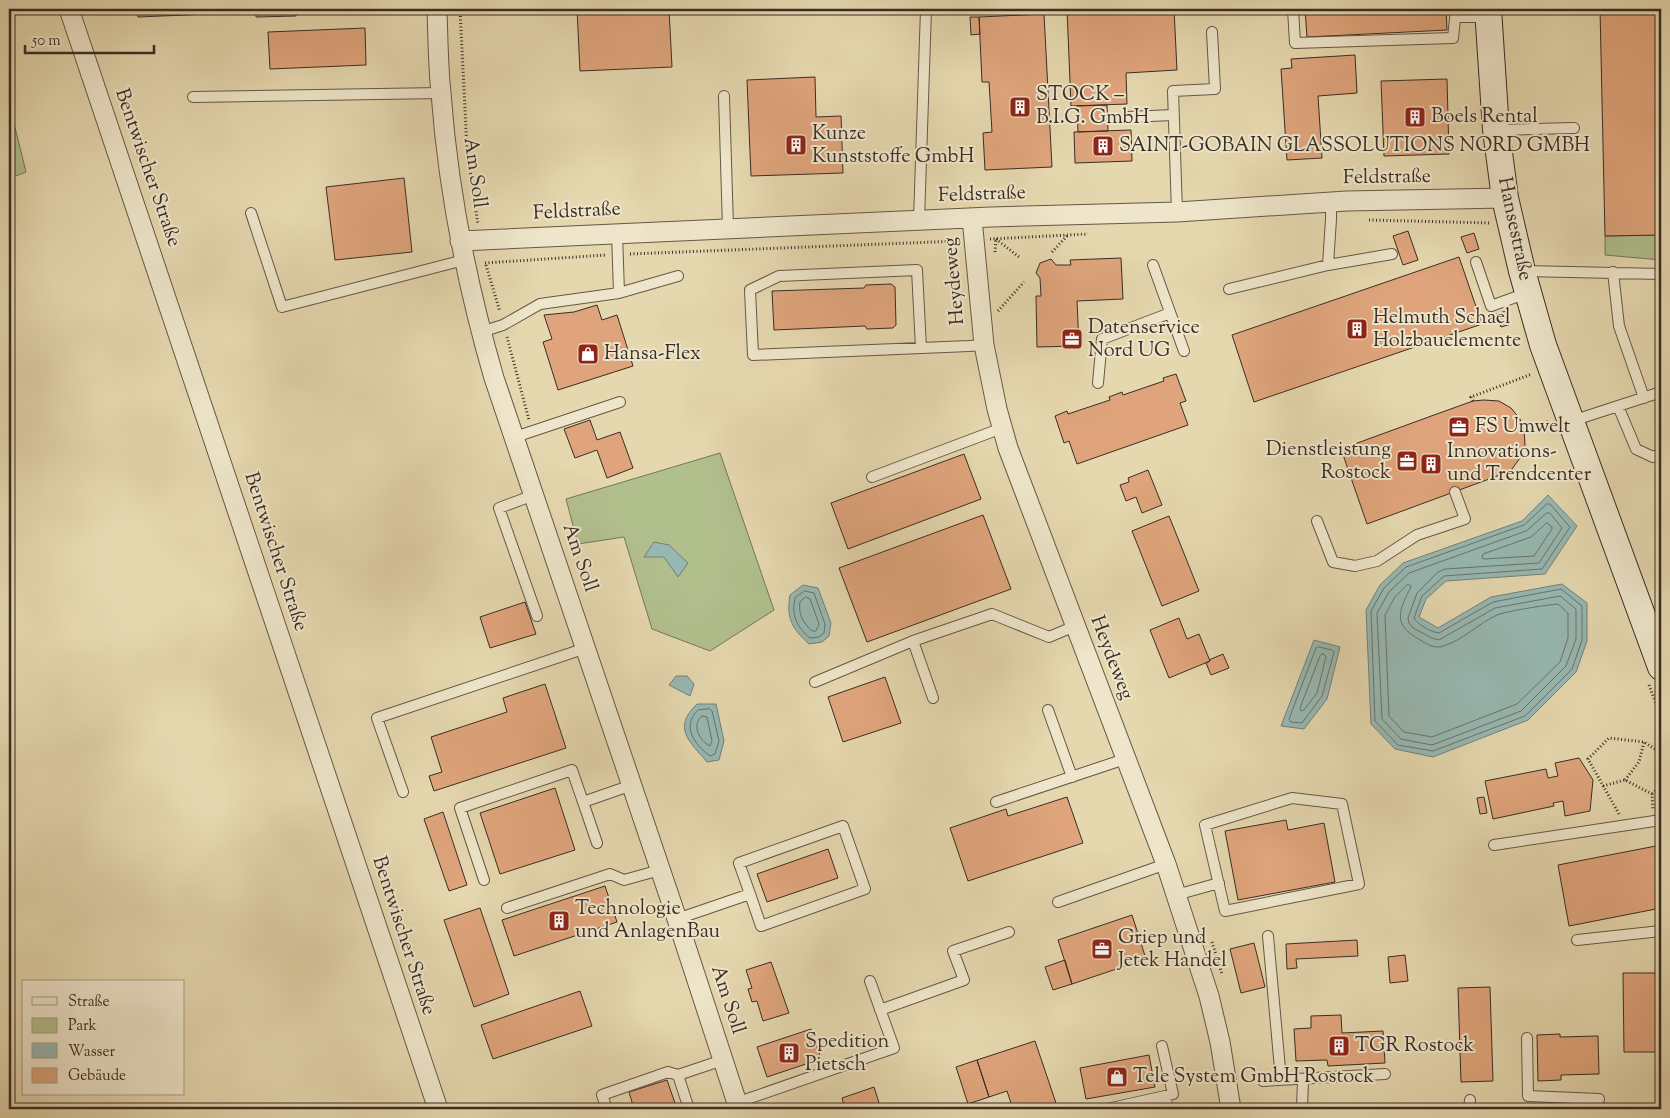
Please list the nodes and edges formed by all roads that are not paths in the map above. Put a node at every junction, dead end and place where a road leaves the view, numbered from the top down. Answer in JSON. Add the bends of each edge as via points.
{"nodes":[{"id":1,"x":69,"y":9,"type":"edge"},
{"id":2,"x":437,"y":9,"type":"edge"},
{"id":3,"x":926,"y":9,"type":"edge"},
{"id":4,"x":1293,"y":9,"type":"edge"},
{"id":5,"x":1456,"y":13,"type":"edge"},
{"id":6,"x":1488,"y":13,"type":"edge"},
{"id":7,"x":1212,"y":32,"type":"dead end"},
{"id":8,"x":441,"y":93,"type":"junction"},
{"id":9,"x":724,"y":96,"type":"dead end"},
{"id":10,"x":194,"y":97,"type":"dead end"},
{"id":11,"x":1173,"y":115,"type":"junction"},
{"id":12,"x":1128,"y":117,"type":"dead end"},
{"id":13,"x":1574,"y":128,"type":"dead end"},
{"id":14,"x":1496,"y":130,"type":"junction"},
{"id":15,"x":1505,"y":198,"type":"junction"},
{"id":16,"x":1331,"y":202,"type":"junction"},
{"id":17,"x":1177,"y":212,"type":"junction"},
{"id":18,"x":251,"y":213,"type":"dead end"},
{"id":19,"x":972,"y":218,"type":"junction"},
{"id":20,"x":919,"y":220,"type":"junction"},
{"id":21,"x":728,"y":228,"type":"junction"},
{"id":22,"x":617,"y":233,"type":"junction"},
{"id":23,"x":460,"y":241,"type":"junction"},
{"id":24,"x":1392,"y":254,"type":"dead end"},
{"id":25,"x":464,"y":260,"type":"junction"},
{"id":26,"x":1476,"y":262,"type":"dead end"},
{"id":27,"x":1153,"y":265,"type":"dead end"},
{"id":28,"x":1328,"y":265,"type":"junction"},
{"id":29,"x":1613,"y":272,"type":"junction"},
{"id":30,"x":1661,"y":274,"type":"edge"},
{"id":31,"x":678,"y":276,"type":"dead end"},
{"id":32,"x":1525,"y":282,"type":"junction"},
{"id":33,"x":1229,"y":289,"type":"dead end"},
{"id":34,"x":619,"y":293,"type":"junction"},
{"id":35,"x":1170,"y":313,"type":"junction"},
{"id":36,"x":481,"y":332,"type":"junction"},
{"id":37,"x":984,"y":346,"type":"junction"},
{"id":38,"x":920,"y":348,"type":"junction"},
{"id":39,"x":1184,"y":351,"type":"dead end"},
{"id":40,"x":1098,"y":383,"type":"dead end"},
{"id":41,"x":1661,"y":392,"type":"edge"},
{"id":42,"x":1644,"y":398,"type":"junction"},
{"id":43,"x":620,"y":402,"type":"dead end"},
{"id":44,"x":1618,"y":406,"type":"junction"},
{"id":45,"x":1561,"y":420,"type":"junction"},
{"id":46,"x":1002,"y":428,"type":"junction"},
{"id":47,"x":524,"y":434,"type":"junction"},
{"id":48,"x":1661,"y":454,"type":"edge"},
{"id":49,"x":872,"y":477,"type":"dead end"},
{"id":50,"x":1455,"y":492,"type":"dead end"},
{"id":51,"x":534,"y":495,"type":"junction"},
{"id":52,"x":1317,"y":522,"type":"dead end"},
{"id":53,"x":538,"y":616,"type":"dead end"},
{"id":54,"x":1075,"y":626,"type":"junction"},
{"id":55,"x":913,"y":642,"type":"junction"},
{"id":56,"x":586,"y":648,"type":"junction"},
{"id":57,"x":1661,"y":667,"type":"edge"},
{"id":58,"x":815,"y":682,"type":"dead end"},
{"id":59,"x":933,"y":698,"type":"dead end"},
{"id":60,"x":1048,"y":710,"type":"dead end"},
{"id":61,"x":1125,"y":759,"type":"junction"},
{"id":62,"x":1072,"y":777,"type":"junction"},
{"id":63,"x":632,"y":785,"type":"junction"},
{"id":64,"x":403,"y":792,"type":"dead end"},
{"id":65,"x":583,"y":802,"type":"junction"},
{"id":66,"x":996,"y":802,"type":"dead end"},
{"id":67,"x":1658,"y":821,"type":"edge"},
{"id":68,"x":597,"y":843,"type":"dead end"},
{"id":69,"x":1494,"y":846,"type":"dead end"},
{"id":70,"x":1166,"y":864,"type":"junction"},
{"id":71,"x":660,"y":870,"type":"junction"},
{"id":72,"x":484,"y":880,"type":"dead end"},
{"id":73,"x":1219,"y":883,"type":"junction"},
{"id":74,"x":750,"y":894,"type":"junction"},
{"id":75,"x":1176,"y":895,"type":"junction"},
{"id":76,"x":1058,"y":902,"type":"dead end"},
{"id":77,"x":507,"y":908,"type":"dead end"},
{"id":78,"x":677,"y":919,"type":"junction"},
{"id":79,"x":1661,"y":931,"type":"edge"},
{"id":80,"x":1009,"y":932,"type":"dead end"},
{"id":81,"x":1268,"y":936,"type":"dead end"},
{"id":82,"x":1577,"y":940,"type":"dead end"},
{"id":83,"x":870,"y":981,"type":"dead end"},
{"id":84,"x":880,"y":1010,"type":"junction"},
{"id":85,"x":1527,"y":1038,"type":"dead end"},
{"id":86,"x":1162,"y":1046,"type":"dead end"},
{"id":87,"x":723,"y":1060,"type":"junction"},
{"id":88,"x":1384,"y":1074,"type":"dead end"},
{"id":89,"x":678,"y":1075,"type":"junction"},
{"id":90,"x":1302,"y":1079,"type":"junction"},
{"id":91,"x":1281,"y":1080,"type":"junction"},
{"id":92,"x":1263,"y":1081,"type":"dead end"},
{"id":93,"x":1165,"y":1096,"type":"junction"},
{"id":94,"x":1575,"y":1098,"type":"junction"},
{"id":95,"x":1599,"y":1099,"type":"dead end"},
{"id":96,"x":737,"y":1106,"type":"edge"},
{"id":97,"x":438,"y":1109,"type":"edge"},
{"id":98,"x":607,"y":1109,"type":"edge"},
{"id":99,"x":689,"y":1109,"type":"edge"},
{"id":100,"x":1107,"y":1109,"type":"edge"},
{"id":101,"x":1168,"y":1109,"type":"edge"},
{"id":102,"x":1231,"y":1109,"type":"edge"},
{"id":103,"x":1302,"y":1109,"type":"edge"},
{"id":104,"x":1574,"y":1109,"type":"edge"},
{"id":105,"x":1645,"y":1109,"type":"edge"},
{"id":106,"x":1661,"y":1109,"type":"edge"}],
"edges":[{"from":1,"to":97,"type":"street","name":"Bentwischer Straße"},
{"from":2,"to":8,"type":"street","name":"Am Soll"},
{"from":3,"to":20,"type":"lane"},
{"from":4,"to":5,"type":"lane","via":[[1294,43],[1454,38]]},
{"from":5,"to":6,"type":"lane"},
{"from":6,"to":14,"type":"street","name":"Hansestraße"},
{"from":7,"to":11,"type":"lane","via":[[1215,89],[1173,91]]},
{"from":8,"to":10,"type":"lane"},
{"from":8,"to":23,"type":"street","name":"Am Soll"},
{"from":9,"to":21,"type":"lane"},
{"from":11,"to":12,"type":"lane"},
{"from":11,"to":17,"type":"lane"},
{"from":13,"to":14,"type":"lane"},
{"from":14,"to":15,"type":"street","name":"Hansestraße"},
{"from":15,"to":16,"type":"street","name":"Feldstraße"},
{"from":15,"to":32,"type":"street","name":"Hansestraße"},
{"from":16,"to":17,"type":"street","name":"Feldstraße"},
{"from":16,"to":28,"type":"lane"},
{"from":17,"to":19,"type":"street","name":"Feldstraße"},
{"from":18,"to":25,"type":"lane","via":[[282,307]]},
{"from":19,"to":20,"type":"street","name":"Feldstraße"},
{"from":19,"to":37,"type":"street","name":"Heydeweg"},
{"from":20,"to":21,"type":"street","name":"Feldstraße"},
{"from":21,"to":22,"type":"street","name":"Feldstraße"},
{"from":22,"to":23,"type":"street","name":"Feldstraße"},
{"from":22,"to":34,"type":"lane"},
{"from":23,"to":25,"type":"street","name":"Am Soll"},
{"from":24,"to":28,"type":"lane"},
{"from":25,"to":36,"type":"street","name":"Am Soll"},
{"from":26,"to":32,"type":"lane","via":[[1491,306]]},
{"from":27,"to":35,"type":"lane"},
{"from":28,"to":33,"type":"lane"},
{"from":29,"to":30,"type":"lane"},
{"from":29,"to":32,"type":"lane"},
{"from":29,"to":42,"type":"lane","via":[[1619,326]]},
{"from":31,"to":34,"type":"lane"},
{"from":32,"to":45,"type":"street","name":"Hansestraße"},
{"from":34,"to":36,"type":"lane","via":[[540,304],[504,325]]},
{"from":35,"to":39,"type":"lane"},
{"from":35,"to":40,"type":"lane","via":[[1102,339]]},
{"from":36,"to":47,"type":"street","name":"Am Soll","via":[[494,378]]},
{"from":37,"to":38,"type":"lane"},
{"from":37,"to":46,"type":"street","name":"Heydeweg"},
{"from":38,"to":38,"type":"lane","via":[[753,355],[750,290],[779,276],[917,270]]},
{"from":41,"to":42,"type":"lane"},
{"from":42,"to":44,"type":"lane"},
{"from":43,"to":47,"type":"lane"},
{"from":44,"to":45,"type":"lane"},
{"from":44,"to":48,"type":"lane","via":[[1636,449],[1653,457]]},
{"from":45,"to":57,"type":"street","name":"Hansestraße"},
{"from":46,"to":49,"type":"lane"},
{"from":46,"to":54,"type":"street","name":"Heydeweg"},
{"from":47,"to":51,"type":"street","name":"Am Soll"},
{"from":50,"to":52,"type":"lane","via":[[1466,519],[1418,535],[1377,561],[1355,566],[1333,562]]},
{"from":51,"to":53,"type":"lane","via":[[499,508]]},
{"from":51,"to":56,"type":"street","name":"Am Soll"},
{"from":54,"to":55,"type":"lane","via":[[1049,637],[992,614]]},
{"from":54,"to":61,"type":"street","name":"Heydeweg"},
{"from":55,"to":58,"type":"lane"},
{"from":55,"to":59,"type":"lane"},
{"from":56,"to":63,"type":"street","name":"Am Soll"},
{"from":56,"to":64,"type":"lane","via":[[377,718]]},
{"from":60,"to":62,"type":"lane"},
{"from":61,"to":62,"type":"lane"},
{"from":61,"to":70,"type":"street","name":"Heydeweg"},
{"from":62,"to":66,"type":"lane"},
{"from":63,"to":65,"type":"lane"},
{"from":63,"to":71,"type":"street","name":"Am Soll"},
{"from":65,"to":68,"type":"lane"},
{"from":65,"to":72,"type":"lane","via":[[572,770],[460,808]]},
{"from":67,"to":69,"type":"lane"},
{"from":70,"to":75,"type":"street","name":"Heydeweg"},
{"from":70,"to":76,"type":"lane"},
{"from":71,"to":77,"type":"lane","via":[[624,880],[610,874]]},
{"from":71,"to":78,"type":"street","name":"Am Soll"},
{"from":73,"to":73,"type":"lane","via":[[1205,825],[1292,798],[1342,804],[1359,884],[1225,911]]},
{"from":73,"to":75,"type":"lane"},
{"from":74,"to":74,"type":"lane","via":[[761,926],[865,889],[843,826],[739,863]]},
{"from":74,"to":78,"type":"lane"},
{"from":75,"to":102,"type":"street","name":"Heydeweg","via":[[1209,996]]},
{"from":78,"to":87,"type":"street","name":"Am Soll"},
{"from":79,"to":82,"type":"lane"},
{"from":80,"to":84,"type":"lane","via":[[953,951],[964,980]]},
{"from":81,"to":91,"type":"lane"},
{"from":83,"to":84,"type":"lane"},
{"from":84,"to":96,"type":"lane","via":[[894,1048]]},
{"from":85,"to":94,"type":"lane","via":[[1528,1096]]},
{"from":86,"to":93,"type":"lane","via":[[1173,1094]]},
{"from":87,"to":89,"type":"lane"},
{"from":87,"to":96,"type":"street","name":"Am Soll"},
{"from":88,"to":90,"type":"lane"},
{"from":89,"to":98,"type":"lane","via":[[668,1072],[602,1095]]},
{"from":89,"to":99,"type":"lane"},
{"from":90,"to":91,"type":"lane"},
{"from":90,"to":103,"type":"lane"},
{"from":91,"to":92,"type":"lane"},
{"from":93,"to":100,"type":"lane"},
{"from":93,"to":101,"type":"lane"},
{"from":94,"to":95,"type":"lane"},
{"from":94,"to":104,"type":"lane"},
{"from":105,"to":106,"type":"lane"}]}
